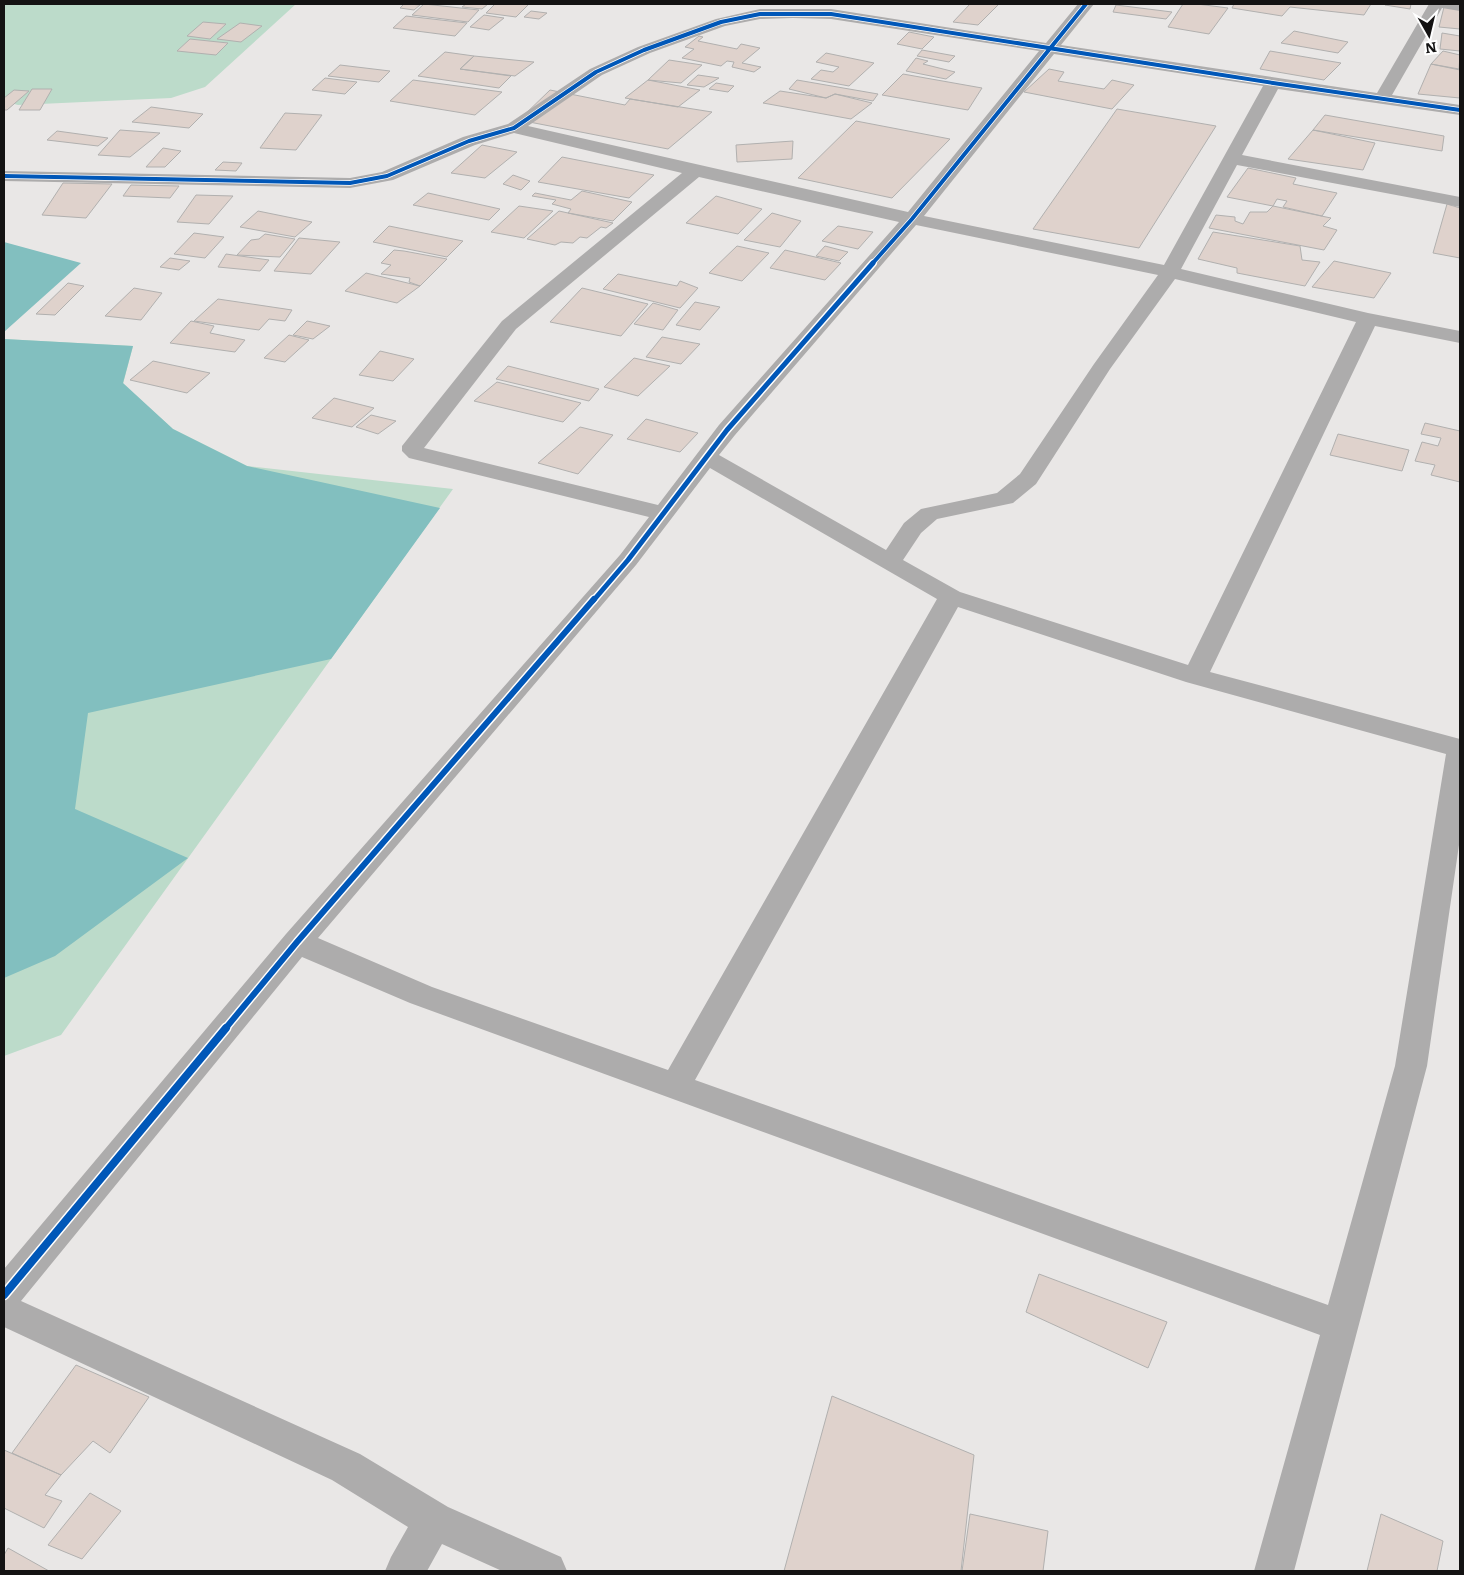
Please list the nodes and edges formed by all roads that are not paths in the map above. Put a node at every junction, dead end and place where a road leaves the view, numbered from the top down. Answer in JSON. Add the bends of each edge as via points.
{"nodes":[{"id":1,"x":1086,"y":4,"type":"edge"},
{"id":2,"x":1436,"y":4,"type":"edge"},
{"id":3,"x":1445,"y":4,"type":"edge"},
{"id":4,"x":1460,"y":6,"type":"edge"},
{"id":5,"x":1051,"y":48,"type":"junction"},
{"id":6,"x":1273,"y":83,"type":"junction"},
{"id":7,"x":1382,"y":98,"type":"junction"},
{"id":8,"x":1460,"y":110,"type":"edge"},
{"id":9,"x":514,"y":128,"type":"junction"},
{"id":10,"x":1233,"y":159,"type":"junction"},
{"id":11,"x":696,"y":171,"type":"junction"},
{"id":12,"x":4,"y":176,"type":"edge"},
{"id":13,"x":1460,"y":202,"type":"edge"},
{"id":14,"x":912,"y":219,"type":"junction"},
{"id":15,"x":1170,"y":272,"type":"junction"},
{"id":16,"x":1368,"y":319,"type":"junction"},
{"id":17,"x":1460,"y":338,"type":"edge"},
{"id":18,"x":707,"y":457,"type":"junction"},
{"id":19,"x":664,"y":514,"type":"junction"},
{"id":20,"x":890,"y":562,"type":"junction"},
{"id":21,"x":951,"y":597,"type":"junction"},
{"id":22,"x":1195,"y":676,"type":"junction"},
{"id":23,"x":1460,"y":749,"type":"edge"},
{"id":24,"x":297,"y":942,"type":"junction"},
{"id":25,"x":675,"y":1087,"type":"junction"},
{"id":26,"x":4,"y":1295,"type":"edge"},
{"id":27,"x":4,"y":1310,"type":"edge"},
{"id":28,"x":1340,"y":1326,"type":"junction"},
{"id":29,"x":434,"y":1521,"type":"junction"},
{"id":30,"x":405,"y":1571,"type":"edge"},
{"id":31,"x":547,"y":1571,"type":"edge"},
{"id":32,"x":1274,"y":1571,"type":"edge"}],
"edges":[{"from":1,"to":5,"type":"street"},
{"from":2,"to":7,"type":"street"},
{"from":3,"to":4,"type":"street"},
{"from":5,"to":6,"type":"street"},
{"from":5,"to":9,"type":"street","via":[[831,14],[760,14],[721,22],[644,50],[596,72]]},
{"from":5,"to":14,"type":"street"},
{"from":6,"to":7,"type":"street"},
{"from":6,"to":10,"type":"street"},
{"from":7,"to":8,"type":"street"},
{"from":9,"to":11,"type":"street"},
{"from":9,"to":12,"type":"street","via":[[469,141],[387,176],[350,183]]},
{"from":10,"to":13,"type":"street"},
{"from":10,"to":15,"type":"street"},
{"from":11,"to":14,"type":"street"},
{"from":11,"to":19,"type":"street","via":[[509,325],[413,446],[417,453]]},
{"from":14,"to":15,"type":"street"},
{"from":14,"to":18,"type":"street"},
{"from":15,"to":16,"type":"street"},
{"from":15,"to":20,"type":"street","via":[[1101,368],[1028,479],[1004,498],[929,514],[912,528]]},
{"from":16,"to":17,"type":"street"},
{"from":16,"to":22,"type":"street"},
{"from":18,"to":19,"type":"street"},
{"from":18,"to":20,"type":"street"},
{"from":19,"to":24,"type":"street","via":[[628,560]]},
{"from":20,"to":21,"type":"street"},
{"from":21,"to":22,"type":"street"},
{"from":21,"to":25,"type":"street"},
{"from":22,"to":23,"type":"street"},
{"from":23,"to":28,"type":"street","via":[[1411,1066]]},
{"from":24,"to":25,"type":"street","via":[[421,995]]},
{"from":24,"to":26,"type":"street"},
{"from":25,"to":28,"type":"street"},
{"from":27,"to":29,"type":"street","via":[[346,1467]]},
{"from":28,"to":32,"type":"street"},
{"from":29,"to":30,"type":"street"},
{"from":29,"to":31,"type":"street"}]}
